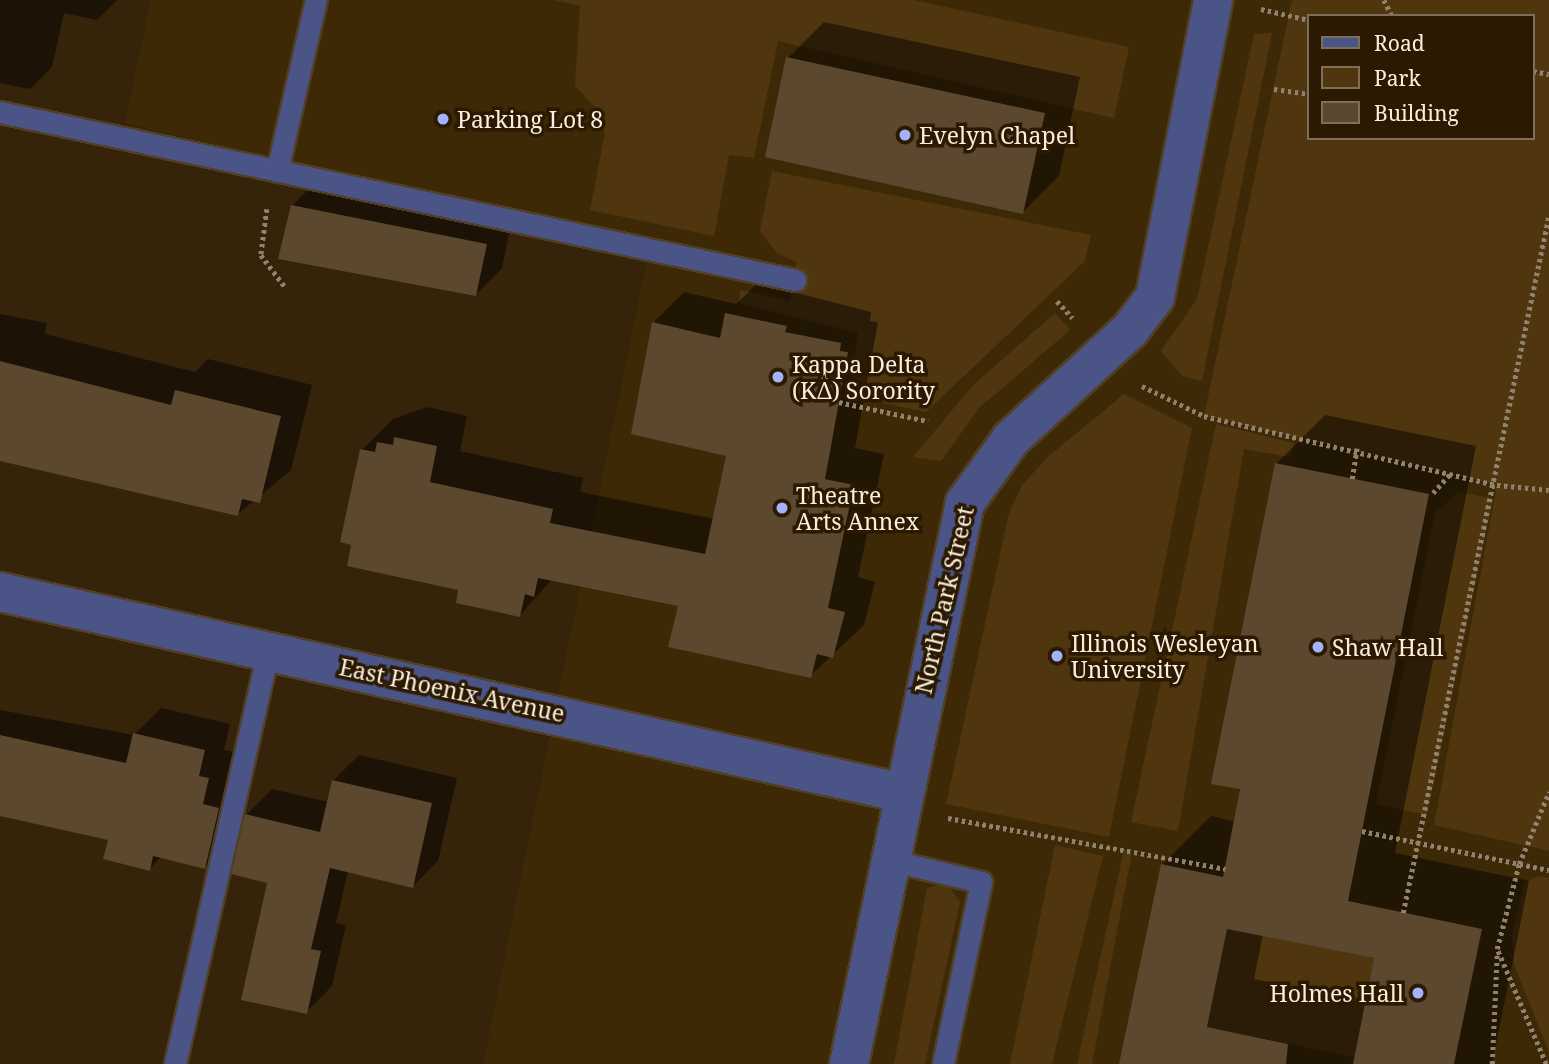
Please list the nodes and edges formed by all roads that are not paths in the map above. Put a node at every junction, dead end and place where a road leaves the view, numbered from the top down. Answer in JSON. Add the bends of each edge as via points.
{"nodes":[{"id":1,"x":316,"y":0,"type":"edge"},
{"id":2,"x":1231,"y":3,"type":"edge"},
{"id":3,"x":0,"y":112,"type":"edge"},
{"id":4,"x":276,"y":170,"type":"junction"},
{"id":5,"x":795,"y":280,"type":"dead end"},
{"id":6,"x":0,"y":592,"type":"edge"},
{"id":7,"x":268,"y":650,"type":"junction"},
{"id":8,"x":901,"y":801,"type":"junction"},
{"id":9,"x":889,"y":860,"type":"junction"},
{"id":10,"x":175,"y":1064,"type":"edge"},
{"id":11,"x":849,"y":1064,"type":"edge"},
{"id":12,"x":943,"y":1064,"type":"edge"}],
"edges":[{"from":1,"to":4,"type":"lane"},
{"from":2,"to":8,"type":"street","name":"North Park Street","via":[[1155,297],[1105,353],[1011,439],[965,503]]},
{"from":3,"to":4,"type":"lane"},
{"from":4,"to":5,"type":"lane"},
{"from":6,"to":7,"type":"street","name":"East Phoenix Avenue"},
{"from":7,"to":8,"type":"street","name":"East Phoenix Avenue"},
{"from":7,"to":10,"type":"lane"},
{"from":8,"to":9,"type":"street","name":"North Park Street"},
{"from":9,"to":11,"type":"street","name":"North Park Street"},
{"from":9,"to":12,"type":"lane","via":[[981,882]]}]}
